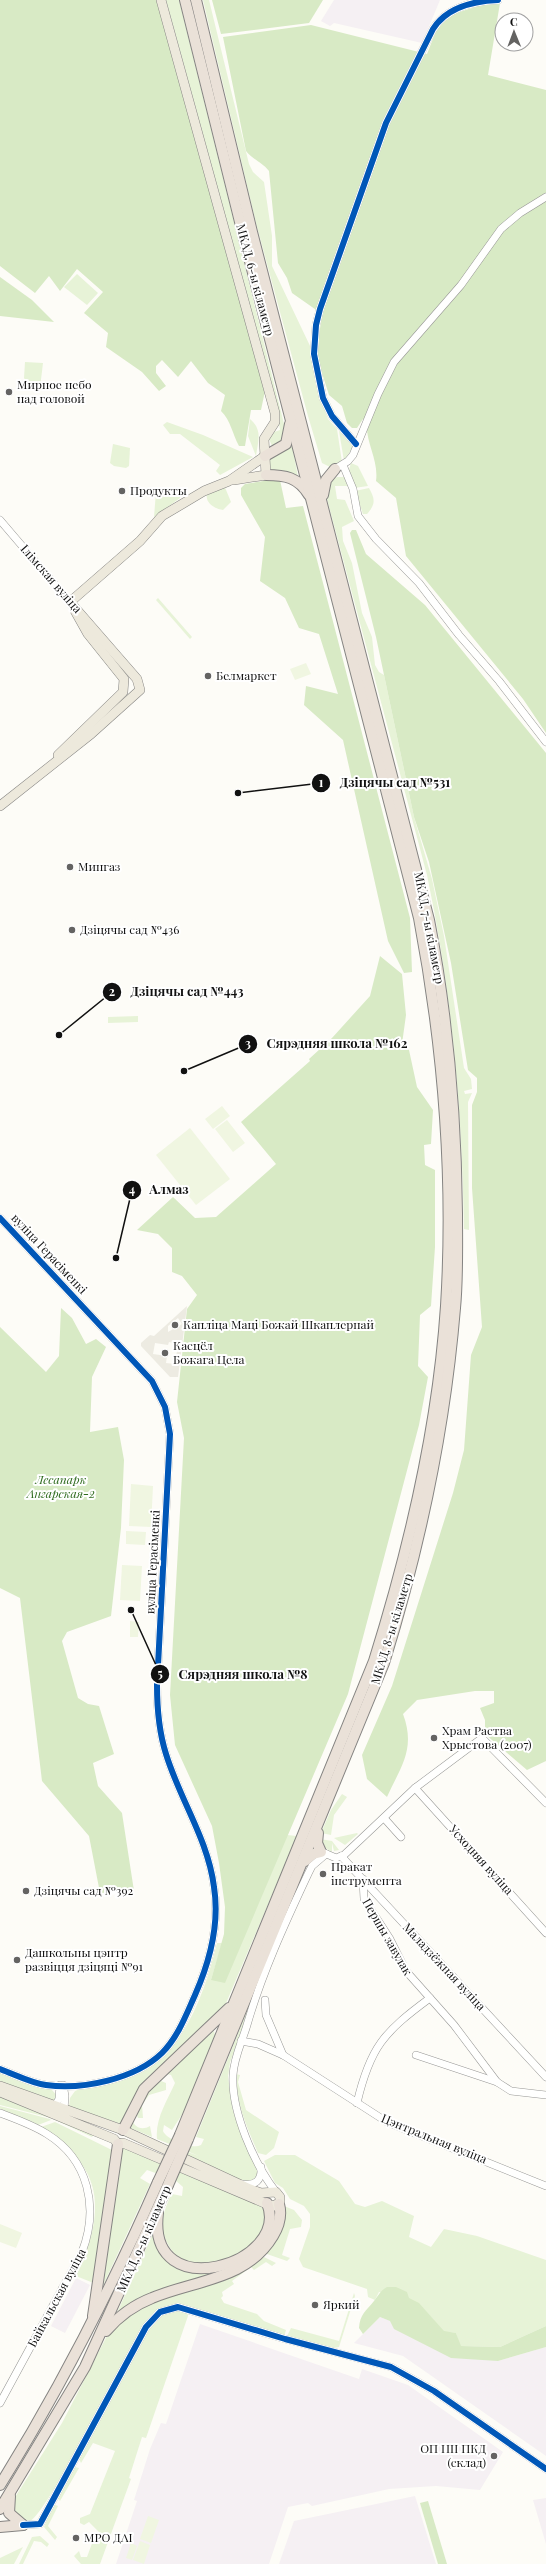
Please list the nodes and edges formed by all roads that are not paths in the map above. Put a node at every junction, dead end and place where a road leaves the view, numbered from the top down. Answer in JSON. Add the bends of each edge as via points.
{"nodes":[{"id":1,"x":161,"y":0,"type":"edge"},
{"id":2,"x":185,"y":0,"type":"edge"},
{"id":3,"x":196,"y":0,"type":"edge"},
{"id":4,"x":498,"y":0,"type":"edge"},
{"id":5,"x":546,"y":197,"type":"edge"},
{"id":6,"x":290,"y":412,"type":"junction"},
{"id":7,"x":356,"y":444,"type":"junction"},
{"id":8,"x":311,"y":455,"type":"junction"},
{"id":9,"x":265,"y":456,"type":"junction"},
{"id":10,"x":339,"y":467,"type":"junction"},
{"id":11,"x":266,"y":475,"type":"junction"},
{"id":12,"x":229,"y":481,"type":"junction"},
{"id":13,"x":318,"y":502,"type":"junction"},
{"id":14,"x":0,"y":520,"type":"edge"},
{"id":15,"x":332,"y":559,"type":"joint"},
{"id":16,"x":72,"y":604,"type":"junction"},
{"id":17,"x":99,"y":642,"type":"junction"},
{"id":18,"x":123,"y":692,"type":"junction"},
{"id":19,"x":129,"y":700,"type":"junction"},
{"id":20,"x":86,"y":725,"type":"junction"},
{"id":21,"x":91,"y":734,"type":"junction"},
{"id":22,"x":546,"y":742,"type":"edge"},
{"id":23,"x":44,"y":769,"type":"junction"},
{"id":24,"x":0,"y":806,"type":"edge"},
{"id":25,"x":0,"y":1218,"type":"edge"},
{"id":26,"x":451,"y":1307,"type":"junction"},
{"id":27,"x":415,"y":1788,"type":"junction"},
{"id":28,"x":546,"y":1803,"type":"edge"},
{"id":29,"x":324,"y":1814,"type":"junction"},
{"id":30,"x":384,"y":1818,"type":"junction"},
{"id":31,"x":401,"y":1837,"type":"dead end"},
{"id":32,"x":324,"y":1853,"type":"junction"},
{"id":33,"x":341,"y":1856,"type":"junction"},
{"id":34,"x":302,"y":1864,"type":"junction"},
{"id":35,"x":363,"y":1879,"type":"junction"},
{"id":36,"x":546,"y":1933,"type":"edge"},
{"id":37,"x":258,"y":1954,"type":"junction"},
{"id":38,"x":430,"y":1998,"type":"junction"},
{"id":39,"x":265,"y":2000,"type":"dead end"},
{"id":40,"x":234,"y":2002,"type":"junction"},
{"id":41,"x":241,"y":2041,"type":"junction"},
{"id":42,"x":283,"y":2055,"type":"junction"},
{"id":43,"x":416,"y":2055,"type":"dead end"},
{"id":44,"x":0,"y":2069,"type":"edge"},
{"id":45,"x":546,"y":2077,"type":"edge"},
{"id":46,"x":497,"y":2082,"type":"junction"},
{"id":47,"x":62,"y":2085,"type":"junction"},
{"id":48,"x":77,"y":2085,"type":"junction"},
{"id":49,"x":0,"y":2086,"type":"edge"},
{"id":50,"x":0,"y":2092,"type":"edge"},
{"id":51,"x":546,"y":2095,"type":"edge"},
{"id":52,"x":66,"y":2096,"type":"junction"},
{"id":53,"x":357,"y":2103,"type":"junction"},
{"id":54,"x":53,"y":2109,"type":"junction"},
{"id":55,"x":64,"y":2110,"type":"junction"},
{"id":56,"x":0,"y":2113,"type":"edge"},
{"id":57,"x":123,"y":2131,"type":"junction"},
{"id":58,"x":184,"y":2137,"type":"junction"},
{"id":59,"x":118,"y":2142,"type":"junction"},
{"id":60,"x":260,"y":2165,"type":"junction"},
{"id":61,"x":163,"y":2183,"type":"junction"},
{"id":62,"x":237,"y":2183,"type":"junction"},
{"id":63,"x":546,"y":2186,"type":"edge"},
{"id":64,"x":271,"y":2196,"type":"junction"},
{"id":65,"x":161,"y":2201,"type":"junction"},
{"id":66,"x":279,"y":2204,"type":"joint"},
{"id":67,"x":91,"y":2327,"type":"junction"},
{"id":68,"x":98,"y":2340,"type":"junction"},
{"id":69,"x":0,"y":2403,"type":"edge"},
{"id":70,"x":546,"y":2469,"type":"edge"},
{"id":71,"x":0,"y":2485,"type":"edge"},
{"id":72,"x":12,"y":2489,"type":"junction"},
{"id":73,"x":0,"y":2509,"type":"edge"},
{"id":74,"x":23,"y":2525,"type":"junction"},
{"id":75,"x":0,"y":2528,"type":"edge"}],
"edges":[{"from":1,"to":9,"type":"main road","via":[[272,401],[276,420],[264,439]]},
{"from":2,"to":6,"type":"highway","name":"МКАД, 6-ы кіламетр"},
{"from":3,"to":8,"type":"highway","name":"МКАД, 6-ы кіламетр","via":[[252,232]]},
{"from":4,"to":7,"type":"street","via":[[474,3],[447,13],[440,17],[433,29],[386,123],[320,309],[314,347],[320,384],[332,416]]},
{"from":5,"to":7,"type":"street","via":[[520,213],[501,229],[461,285],[398,357]]},
{"from":6,"to":9,"type":"highway","via":[[286,444]]},
{"from":6,"to":13,"type":"highway","name":"МКАД, 6-ы кіламетр"},
{"from":7,"to":10,"type":"street","via":[[353,455]]},
{"from":8,"to":10,"type":"highway","via":[[319,468]]},
{"from":8,"to":13,"type":"highway","name":"МКАД, 6-ы кіламетр"},
{"from":9,"to":11,"type":"main road"},
{"from":9,"to":12,"type":"main road"},
{"from":10,"to":13,"type":"highway","via":[[326,480]]},
{"from":10,"to":22,"type":"street","via":[[353,489],[358,516],[376,540],[419,583]]},
{"from":11,"to":12,"type":"main road"},
{"from":11,"to":13,"type":"highway","via":[[293,478]]},
{"from":12,"to":16,"type":"main road","via":[[204,491],[162,516],[140,541]]},
{"from":13,"to":15,"type":"highway","name":"МКАД, 6-ы кіламетр"},
{"from":14,"to":16,"type":"street","name":"Ілімская вуліца"},
{"from":15,"to":26,"type":"highway","name":"МКАД, 7-ы кіламетр","via":[[417,864],[443,1000],[456,1156]]},
{"from":16,"to":17,"type":"main road","name":"Ілімская вуліца"},
{"from":17,"to":18,"type":"main road","via":[[124,679]]},
{"from":17,"to":19,"type":"main road","via":[[139,683],[140,690]]},
{"from":18,"to":19,"type":"main road","via":[[130,693]]},
{"from":18,"to":20,"type":"main road"},
{"from":19,"to":21,"type":"main road"},
{"from":20,"to":21,"type":"main road","via":[[85,731]]},
{"from":20,"to":23,"type":"main road"},
{"from":21,"to":23,"type":"main road"},
{"from":23,"to":24,"type":"main road"},
{"from":25,"to":48,"type":"street","name":"вуліца Герасіменкі","via":[[152,1381],[168,1416],[170,1434],[157,1685],[159,1722],[169,1764],[208,1854],[216,1902],[214,1933],[208,1962],[187,2013],[168,2046],[152,2061],[134,2072]]},
{"from":26,"to":29,"type":"highway","name":"МКАД, 8-ы кіламетр","via":[[439,1435],[424,1517],[404,1599],[384,1664]]},
{"from":26,"to":37,"type":"highway","name":"МКАД, 8-ы кіламетр","via":[[414,1517],[394,1597],[374,1661]]},
{"from":27,"to":28,"type":"street","via":[[479,1739],[485,1739]]},
{"from":27,"to":30,"type":"street"},
{"from":27,"to":36,"type":"street","name":"Усходняя вуліца"},
{"from":29,"to":32,"type":"highway","via":[[317,1839]]},
{"from":29,"to":34,"type":"highway","name":"МКАД, 8-ы кіламетр"},
{"from":30,"to":31,"type":"street"},
{"from":30,"to":33,"type":"street"},
{"from":32,"to":33,"type":"street","via":[[336,1858]]},
{"from":32,"to":34,"type":"highway","via":[[310,1856]]},
{"from":32,"to":41,"type":"street","via":[[312,1866],[295,1902],[254,1998]]},
{"from":33,"to":35,"type":"street","name":"Маладзёжная вуліца"},
{"from":34,"to":37,"type":"highway","name":"МКАД, 8-ы кіламетр"},
{"from":35,"to":38,"type":"street","name":"Першы завулак","via":[[364,1899],[390,1938],[406,1971]]},
{"from":35,"to":45,"type":"street","name":"Маладзёжная вуліца"},
{"from":37,"to":40,"type":"highway","name":"МКАД, 9-ы кіламетр"},
{"from":37,"to":58,"type":"highway","name":"МКАД, 9-ы кіламетр"},
{"from":38,"to":46,"type":"street","name":"Першы завулак"},
{"from":38,"to":53,"type":"street","via":[[400,2020],[377,2045],[364,2073]]},
{"from":39,"to":42,"type":"street","via":[[266,2015]]},
{"from":40,"to":57,"type":"highway","via":[[144,2089]]},
{"from":40,"to":58,"type":"highway","name":"МКАД, 9-ы кіламетр"},
{"from":41,"to":42,"type":"street","name":"Цэнтральная вуліца","via":[[258,2044]]},
{"from":41,"to":60,"type":"street","via":[[233,2071],[235,2106]]},
{"from":42,"to":53,"type":"street","name":"Цэнтральная вуліца"},
{"from":43,"to":46,"type":"street"},
{"from":44,"to":47,"type":"street","via":[[45,2085]]},
{"from":46,"to":51,"type":"street","via":[[519,2094]]},
{"from":47,"to":48,"type":"street"},
{"from":47,"to":52,"type":"street"},
{"from":47,"to":54,"type":"street","via":[[59,2099]]},
{"from":48,"to":52,"type":"street"},
{"from":49,"to":54,"type":"main road"},
{"from":50,"to":54,"type":"main road"},
{"from":52,"to":55,"type":"street"},
{"from":53,"to":63,"type":"street","name":"Цэнтральная вуліца","via":[[397,2126]]},
{"from":54,"to":55,"type":"main road"},
{"from":54,"to":59,"type":"main road"},
{"from":55,"to":57,"type":"main road"},
{"from":56,"to":69,"type":"street","name":"Байкальская вуліца","via":[[48,2134],[73,2156],[84,2176],[91,2214],[90,2228],[82,2252]]},
{"from":57,"to":59,"type":"main road","via":[[115,2133]]},
{"from":57,"to":59,"type":"main road","via":[[127,2140]]},
{"from":57,"to":62,"type":"main road","via":[[196,2162]]},
{"from":58,"to":61,"type":"highway","name":"МКАД, 9-ы кіламетр","bridge":true},
{"from":59,"to":64,"type":"main road"},
{"from":59,"to":67,"type":"highway"},
{"from":60,"to":62,"type":"street","via":[[261,2173],[257,2182]]},
{"from":60,"to":64,"type":"street","via":[[268,2181]]},
{"from":61,"to":65,"type":"highway","name":"МКАД, 9-ы кіламетр"},
{"from":61,"to":67,"type":"highway","name":"МКАД, 9-ы кіламетр"},
{"from":62,"to":64,"type":"main road"},
{"from":64,"to":65,"type":"highway","via":[[268,2227],[256,2246],[228,2264],[200,2270],[178,2262],[159,2238],[157,2222]]},
{"from":64,"to":66,"type":"main road","via":[[272,2206]]},
{"from":65,"to":68,"type":"highway","name":"МКАД, 9-ы кіламетр"},
{"from":66,"to":68,"type":"highway","via":[[280,2216],[276,2232],[260,2254],[250,2262],[225,2275],[137,2305],[114,2322]]},
{"from":67,"to":71,"type":"highway","name":"МКАД, 9-ы кіламетр","via":[[41,2419]]},
{"from":68,"to":72,"type":"highway","name":"МКАД, 9-ы кіламетр"},
{"from":70,"to":74,"type":"street","via":[[404,2372],[284,2339],[193,2310],[174,2307],[160,2312],[146,2327],[40,2524]]},
{"from":72,"to":73,"type":"highway","name":"МКАД, 9-ы кіламетр"},
{"from":72,"to":74,"type":"highway","via":[[8,2510],[12,2517]]},
{"from":74,"to":75,"type":"highway"}]}
